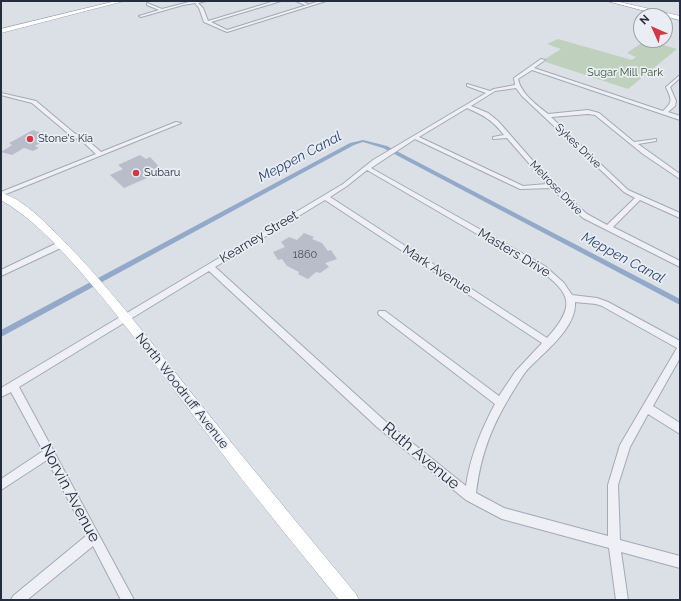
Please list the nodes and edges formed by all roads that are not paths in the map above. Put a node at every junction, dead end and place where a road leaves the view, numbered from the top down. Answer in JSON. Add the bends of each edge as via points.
{"nodes":[{"id":1,"x":122,"y":1,"type":"edge"},
{"id":2,"x":204,"y":1,"type":"edge"},
{"id":3,"x":279,"y":1,"type":"edge"},
{"id":4,"x":298,"y":1,"type":"edge"},
{"id":5,"x":324,"y":1,"type":"edge"},
{"id":6,"x":609,"y":1,"type":"edge"},
{"id":7,"x":195,"y":2,"type":"edge"},
{"id":8,"x":148,"y":4,"type":"dead end"},
{"id":9,"x":306,"y":4,"type":"dead end"},
{"id":10,"x":162,"y":10,"type":"junction"},
{"id":11,"x":141,"y":16,"type":"dead end"},
{"id":12,"x":680,"y":18,"type":"edge"},
{"id":13,"x":208,"y":22,"type":"junction"},
{"id":14,"x":1,"y":31,"type":"edge"},
{"id":15,"x":543,"y":60,"type":"dead end"},
{"id":16,"x":530,"y":68,"type":"junction"},
{"id":17,"x":680,"y":76,"type":"edge"},
{"id":18,"x":469,"y":85,"type":"dead end"},
{"id":19,"x":517,"y":86,"type":"junction"},
{"id":20,"x":489,"y":92,"type":"junction"},
{"id":21,"x":1,"y":94,"type":"edge"},
{"id":22,"x":467,"y":106,"type":"junction"},
{"id":23,"x":664,"y":113,"type":"junction"},
{"id":24,"x":547,"y":116,"type":"junction"},
{"id":25,"x":680,"y":118,"type":"edge"},
{"id":26,"x":178,"y":123,"type":"dead end"},
{"id":27,"x":508,"y":136,"type":"junction"},
{"id":28,"x":415,"y":137,"type":"junction"},
{"id":29,"x":495,"y":138,"type":"dead end"},
{"id":30,"x":654,"y":140,"type":"dead end"},
{"id":31,"x":634,"y":143,"type":"junction"},
{"id":32,"x":100,"y":154,"type":"junction"},
{"id":33,"x":367,"y":168,"type":"junction"},
{"id":34,"x":680,"y":177,"type":"edge"},
{"id":35,"x":552,"y":186,"type":"junction"},
{"id":36,"x":1,"y":195,"type":"edge"},
{"id":37,"x":326,"y":197,"type":"junction"},
{"id":38,"x":638,"y":198,"type":"junction"},
{"id":39,"x":680,"y":216,"type":"edge"},
{"id":40,"x":608,"y":228,"type":"junction"},
{"id":41,"x":62,"y":244,"type":"junction"},
{"id":42,"x":680,"y":264,"type":"edge"},
{"id":43,"x":210,"y":267,"type":"junction"},
{"id":44,"x":1,"y":273,"type":"edge"},
{"id":45,"x":569,"y":298,"type":"junction"},
{"id":46,"x":382,"y":313,"type":"dead end"},
{"id":47,"x":125,"y":317,"type":"junction"},
{"id":48,"x":548,"y":343,"type":"junction"},
{"id":49,"x":680,"y":345,"type":"edge"},
{"id":50,"x":680,"y":350,"type":"edge"},
{"id":51,"x":13,"y":386,"type":"junction"},
{"id":52,"x":1,"y":393,"type":"edge"},
{"id":53,"x":501,"y":403,"type":"junction"},
{"id":54,"x":647,"y":408,"type":"junction"},
{"id":55,"x":680,"y":429,"type":"edge"},
{"id":56,"x":49,"y":452,"type":"junction"},
{"id":57,"x":1,"y":485,"type":"edge"},
{"id":58,"x":470,"y":496,"type":"junction"},
{"id":59,"x":94,"y":537,"type":"junction"},
{"id":60,"x":614,"y":544,"type":"junction"},
{"id":61,"x":680,"y":562,"type":"edge"},
{"id":62,"x":17,"y":600,"type":"edge"},
{"id":63,"x":128,"y":600,"type":"edge"},
{"id":64,"x":350,"y":600,"type":"edge"},
{"id":65,"x":622,"y":600,"type":"edge"}],
"edges":[{"from":1,"to":14,"type":"main road"},
{"from":2,"to":7,"type":"street"},
{"from":3,"to":13,"type":"street"},
{"from":4,"to":9,"type":"street"},
{"from":5,"to":13,"type":"street","via":[[227,31]]},
{"from":6,"to":12,"type":"main road"},
{"from":7,"to":10,"type":"street"},
{"from":7,"to":13,"type":"street"},
{"from":8,"to":10,"type":"street"},
{"from":10,"to":11,"type":"street"},
{"from":15,"to":16,"type":"street"},
{"from":16,"to":19,"type":"street","via":[[516,79]]},
{"from":16,"to":23,"type":"street","via":[[571,84]]},
{"from":17,"to":23,"type":"street","via":[[668,87],[675,95],[673,105]]},
{"from":18,"to":20,"type":"street"},
{"from":19,"to":20,"type":"street","name":"Kearney Street"},
{"from":19,"to":24,"type":"street","name":"Sykes Drive"},
{"from":20,"to":22,"type":"street","name":"Kearney Street"},
{"from":21,"to":32,"type":"street","via":[[34,102]]},
{"from":22,"to":27,"type":"street","name":"Melrose Drive","via":[[486,114]]},
{"from":22,"to":28,"type":"street","name":"Kearney Street"},
{"from":23,"to":25,"type":"street"},
{"from":24,"to":31,"type":"street","via":[[593,113]]},
{"from":24,"to":38,"type":"street","name":"Sykes Drive","via":[[614,181]]},
{"from":26,"to":32,"type":"street"},
{"from":27,"to":29,"type":"street"},
{"from":27,"to":35,"type":"street","name":"Melrose Drive"},
{"from":28,"to":33,"type":"street","name":"Kearney Street"},
{"from":28,"to":35,"type":"street","via":[[522,188]]},
{"from":30,"to":31,"type":"street"},
{"from":31,"to":34,"type":"street"},
{"from":32,"to":36,"type":"street"},
{"from":33,"to":37,"type":"street","name":"Kearney Street"},
{"from":33,"to":45,"type":"street","name":"Masters Drive","via":[[542,268],[562,285]]},
{"from":35,"to":40,"type":"street","name":"Melrose Drive","via":[[585,216]]},
{"from":36,"to":41,"type":"main road","name":"North Woodruff Avenue","via":[[24,209]]},
{"from":37,"to":43,"type":"street","name":"Kearney Street"},
{"from":37,"to":48,"type":"street","name":"Mark Avenue"},
{"from":38,"to":39,"type":"street","name":"Sykes Drive"},
{"from":38,"to":40,"type":"street"},
{"from":40,"to":42,"type":"street","name":"Melrose Drive"},
{"from":41,"to":44,"type":"street"},
{"from":41,"to":47,"type":"main road","name":"North Woodruff Avenue"},
{"from":43,"to":47,"type":"street","name":"Kearney Street"},
{"from":43,"to":58,"type":"street","name":"Ruth Avenue","via":[[381,424]]},
{"from":45,"to":48,"type":"street","via":[[571,309],[568,318]]},
{"from":45,"to":49,"type":"street","via":[[605,304]]},
{"from":46,"to":53,"type":"street"},
{"from":47,"to":51,"type":"street","name":"Kearney Street"},
{"from":47,"to":64,"type":"main road","name":"North Woodruff Avenue","via":[[212,430]]},
{"from":48,"to":53,"type":"street","via":[[519,374]]},
{"from":50,"to":54,"type":"street"},
{"from":51,"to":52,"type":"street","name":"Kearney Street"},
{"from":51,"to":56,"type":"street","name":"Norvin Avenue"},
{"from":53,"to":58,"type":"street","via":[[477,458]]},
{"from":54,"to":55,"type":"street"},
{"from":54,"to":60,"type":"street","via":[[625,445],[618,464],[613,485]]},
{"from":56,"to":57,"type":"street"},
{"from":56,"to":59,"type":"street","name":"Norvin Avenue"},
{"from":58,"to":60,"type":"street","name":"Ruth Avenue","via":[[502,513]]},
{"from":59,"to":62,"type":"street"},
{"from":59,"to":63,"type":"street","name":"Norvin Avenue"},
{"from":60,"to":61,"type":"street","name":"Ruth Avenue"},
{"from":60,"to":65,"type":"street"}]}
